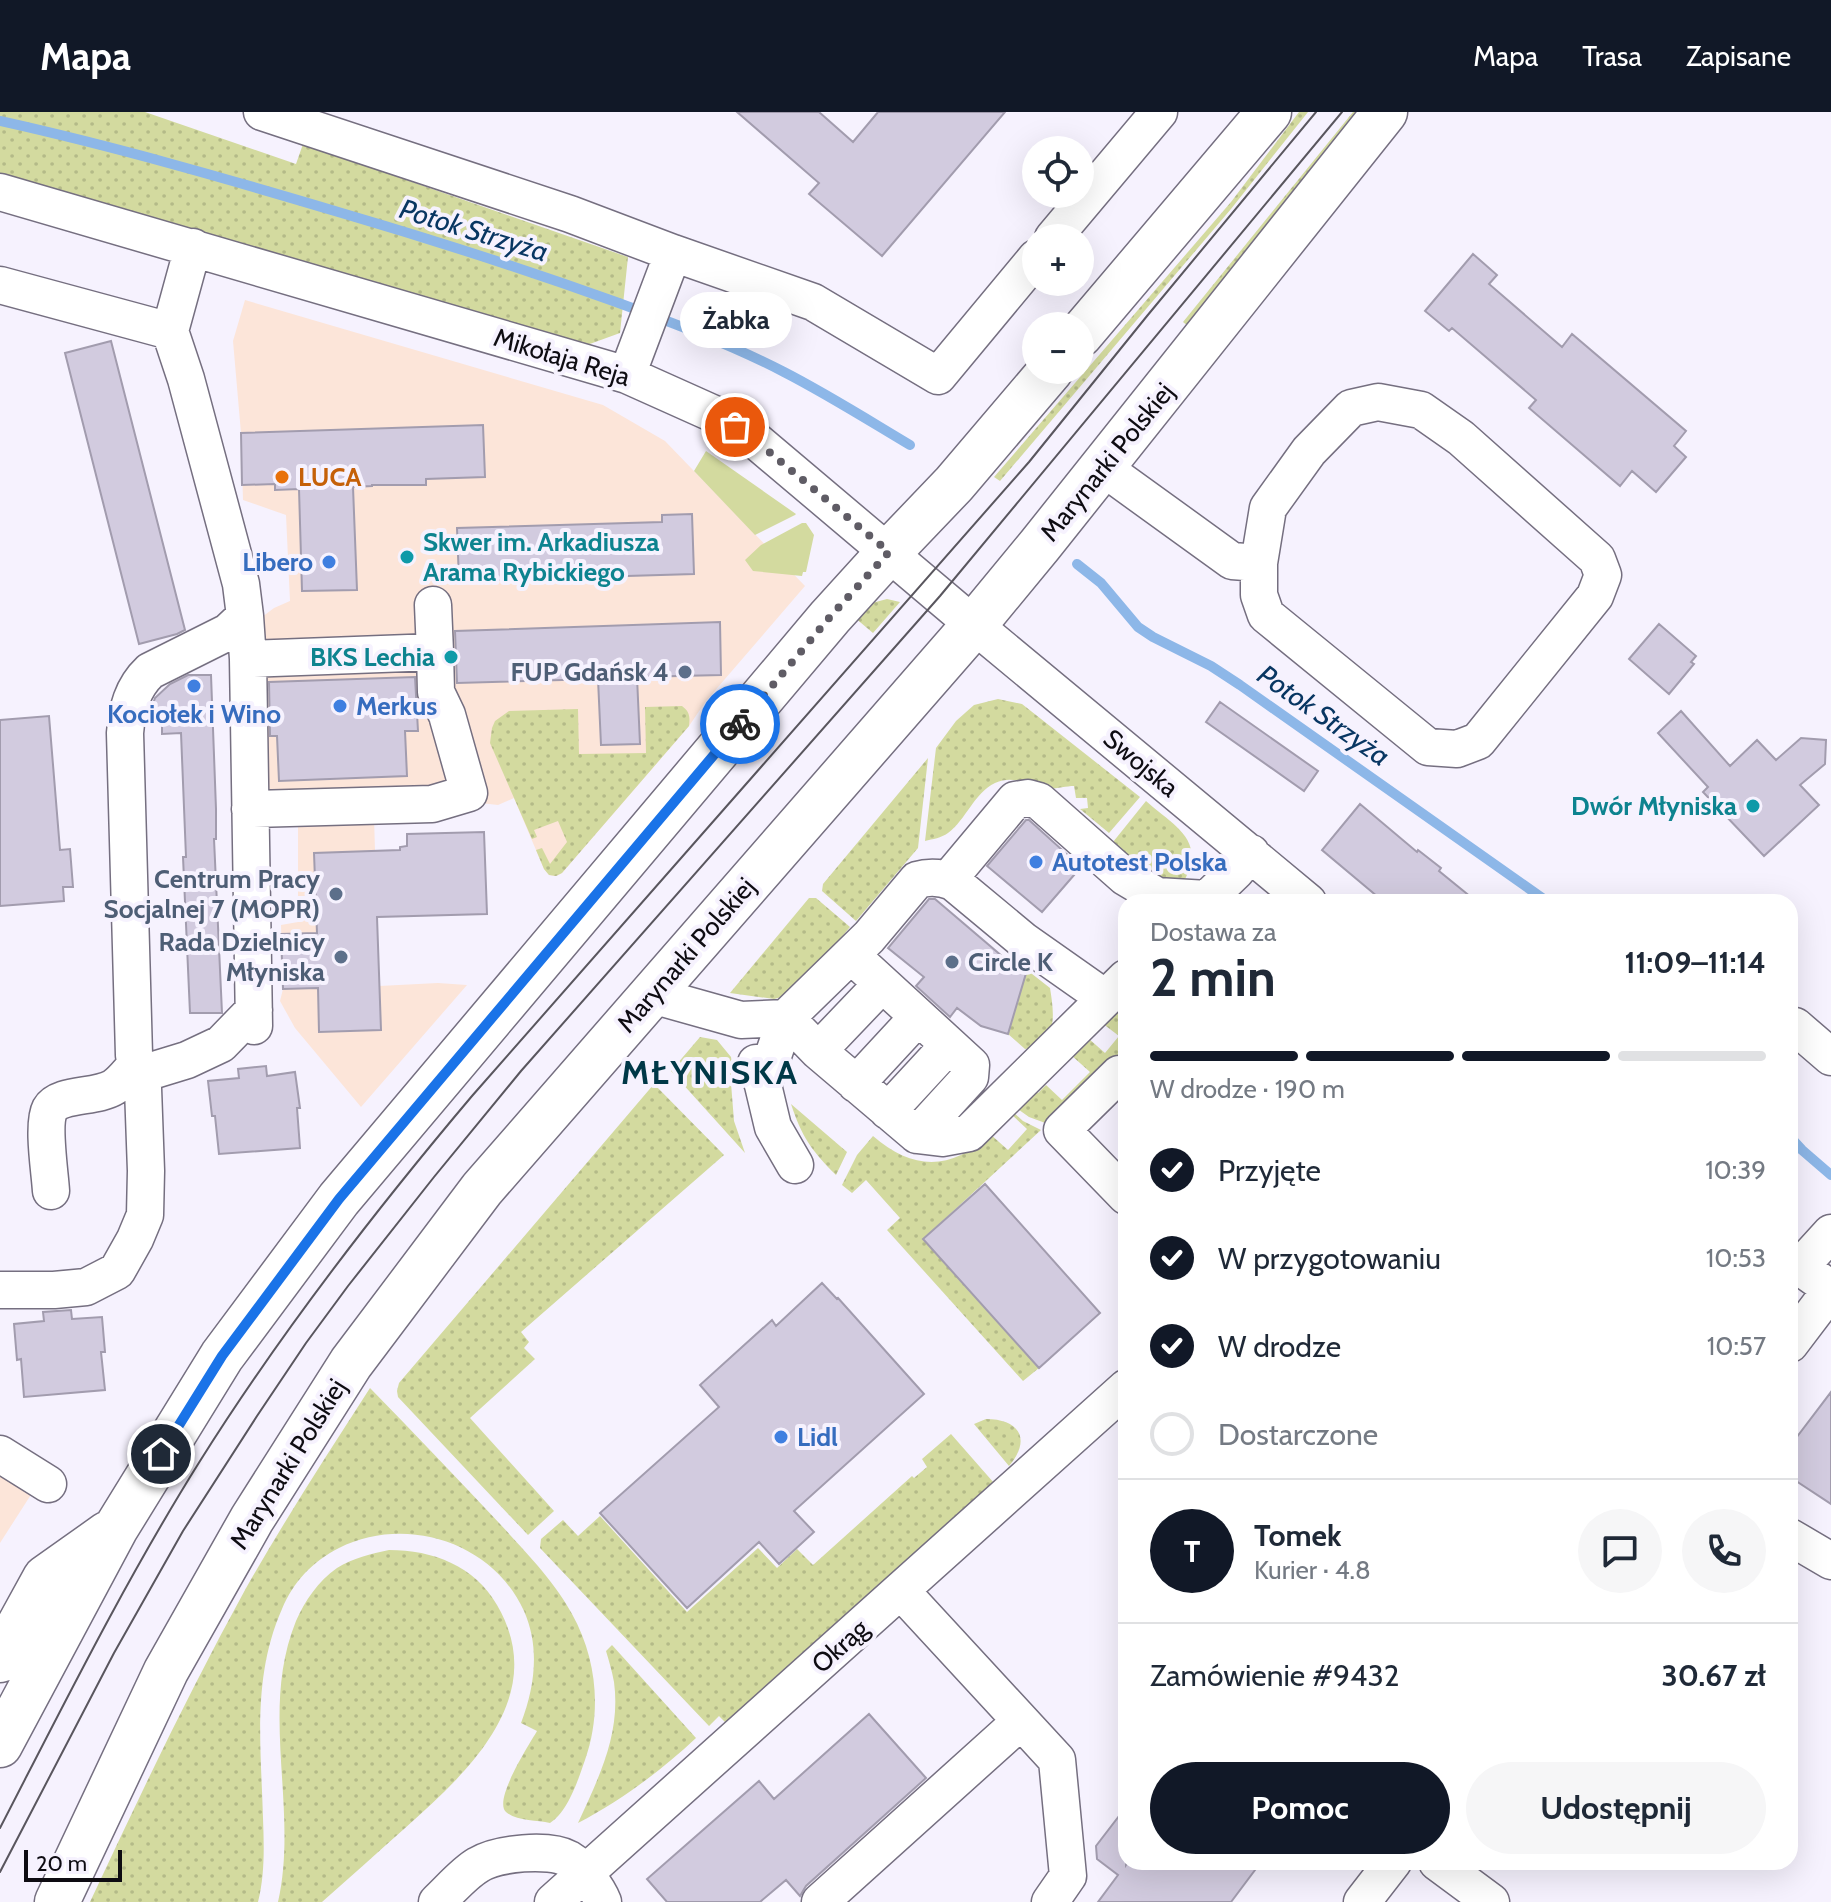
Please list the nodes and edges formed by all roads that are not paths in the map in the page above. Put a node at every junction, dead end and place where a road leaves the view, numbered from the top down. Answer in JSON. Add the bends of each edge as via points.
{"nodes":[{"id":1,"x":262,"y":112,"type":"edge"},
{"id":2,"x":1159,"y":112,"type":"edge"},
{"id":3,"x":1269,"y":112,"type":"edge"},
{"id":4,"x":1385,"y":112,"type":"edge"},
{"id":5,"x":0,"y":192,"type":"edge"},
{"id":6,"x":1065,"y":224,"type":"edge"},
{"id":7,"x":193,"y":247,"type":"junction"},
{"id":8,"x":673,"y":253,"type":"junction"},
{"id":9,"x":1022,"y":275,"type":"edge"},
{"id":10,"x":0,"y":285,"type":"edge"},
{"id":11,"x":1094,"y":318,"type":"edge"},
{"id":12,"x":170,"y":331,"type":"junction"},
{"id":13,"x":627,"y":375,"type":"junction"},
{"id":14,"x":1039,"y":384,"type":"edge"},
{"id":15,"x":1102,"y":467,"type":"junction"},
{"id":16,"x":889,"y":552,"type":"junction"},
{"id":17,"x":1259,"y":563,"type":"junction"},
{"id":18,"x":433,"y":605,"type":"dead end"},
{"id":19,"x":245,"y":616,"type":"junction"},
{"id":20,"x":974,"y":625,"type":"junction"},
{"id":21,"x":435,"y":652,"type":"junction"},
{"id":22,"x":248,"y":659,"type":"junction"},
{"id":23,"x":250,"y":809,"type":"junction"},
{"id":24,"x":1251,"y":853,"type":"junction"},
{"id":25,"x":948,"y":880,"type":"junction"},
{"id":26,"x":1154,"y":894,"type":"edge"},
{"id":27,"x":1212,"y":894,"type":"edge"},
{"id":28,"x":1299,"y":894,"type":"edge"},
{"id":29,"x":851,"y":955,"type":"junction"},
{"id":30,"x":882,"y":984,"type":"junction"},
{"id":31,"x":1116,"y":988,"type":"edge"},
{"id":32,"x":652,"y":995,"type":"junction"},
{"id":33,"x":918,"y":1017,"type":"junction"},
{"id":34,"x":786,"y":1018,"type":"junction"},
{"id":35,"x":741,"y":1020,"type":"junction"},
{"id":36,"x":1798,"y":1029,"type":"edge"},
{"id":37,"x":949,"y":1045,"type":"junction"},
{"id":38,"x":818,"y":1051,"type":"junction"},
{"id":39,"x":1831,"y":1057,"type":"edge"},
{"id":40,"x":137,"y":1070,"type":"junction"},
{"id":41,"x":1118,"y":1081,"type":"edge"},
{"id":42,"x":856,"y":1084,"type":"junction"},
{"id":43,"x":763,"y":1085,"type":"junction"},
{"id":44,"x":888,"y":1111,"type":"junction"},
{"id":45,"x":917,"y":1135,"type":"junction"},
{"id":46,"x":795,"y":1165,"type":"dead end"},
{"id":47,"x":1118,"y":1188,"type":"edge"},
{"id":48,"x":51,"y":1191,"type":"dead end"},
{"id":49,"x":1831,"y":1233,"type":"edge"},
{"id":50,"x":1798,"y":1260,"type":"edge"},
{"id":51,"x":1798,"y":1265,"type":"edge"},
{"id":52,"x":0,"y":1290,"type":"edge"},
{"id":53,"x":1831,"y":1290,"type":"edge"},
{"id":54,"x":1798,"y":1333,"type":"edge"},
{"id":55,"x":1118,"y":1395,"type":"edge"},
{"id":56,"x":0,"y":1454,"type":"edge"},
{"id":57,"x":48,"y":1484,"type":"dead end"},
{"id":58,"x":116,"y":1528,"type":"junction"},
{"id":59,"x":1798,"y":1542,"type":"edge"},
{"id":60,"x":1831,"y":1561,"type":"edge"},
{"id":61,"x":901,"y":1591,"type":"junction"},
{"id":62,"x":0,"y":1660,"type":"edge"},
{"id":63,"x":1021,"y":1721,"type":"junction"},
{"id":64,"x":0,"y":1745,"type":"edge"},
{"id":65,"x":1387,"y":1870,"type":"edge"},
{"id":66,"x":1448,"y":1870,"type":"edge"},
{"id":67,"x":594,"y":1888,"type":"edge"},
{"id":68,"x":60,"y":1895,"type":"edge"},
{"id":69,"x":437,"y":1902,"type":"edge"},
{"id":70,"x":553,"y":1902,"type":"edge"},
{"id":71,"x":820,"y":1902,"type":"edge"},
{"id":72,"x":1050,"y":1902,"type":"edge"},
{"id":73,"x":1362,"y":1902,"type":"edge"},
{"id":74,"x":1491,"y":1902,"type":"edge"}],
"edges":[{"from":1,"to":8,"type":"street"},
{"from":2,"to":6,"type":"street"},
{"from":3,"to":11,"type":"main road"},
{"from":4,"to":15,"type":"main road","name":"Marynarki Polskiej"},
{"from":5,"to":7,"type":"street","name":"Mikołaja Reja"},
{"from":7,"to":12,"type":"street"},
{"from":7,"to":13,"type":"street","name":"Mikołaja Reja"},
{"from":8,"to":9,"type":"street","via":[[813,302],[938,376]]},
{"from":8,"to":13,"type":"street"},
{"from":10,"to":12,"type":"street"},
{"from":12,"to":19,"type":"street","via":[[241,584]]},
{"from":13,"to":16,"type":"street","name":"Mikołaja Reja","via":[[714,414],[755,440]]},
{"from":14,"to":16,"type":"main road"},
{"from":15,"to":17,"type":"street","via":[[1232,561]]},
{"from":15,"to":20,"type":"main road","name":"Marynarki Polskiej"},
{"from":16,"to":20,"type":"street","name":"Mikołaja Reja"},
{"from":16,"to":58,"type":"main road","via":[[339,1199],[222,1356]]},
{"from":17,"to":17,"type":"street","via":[[1268,508],[1309,451],[1351,408],[1378,402],[1421,410],[1461,438],[1597,559],[1603,575],[1595,596],[1478,741],[1457,749],[1428,747],[1266,615],[1259,595]]},
{"from":18,"to":21,"type":"street"},
{"from":19,"to":22,"type":"street"},
{"from":19,"to":40,"type":"street","via":[[228,632],[150,671],[133,694],[127,715]]},
{"from":20,"to":24,"type":"street","name":"Swojska"},
{"from":20,"to":32,"type":"main road","name":"Marynarki Polskiej"},
{"from":21,"to":22,"type":"street"},
{"from":21,"to":23,"type":"street","via":[[436,692],[469,793],[432,804]]},
{"from":22,"to":23,"type":"street"},
{"from":23,"to":40,"type":"street","via":[[254,1018],[221,1044],[187,1060]]},
{"from":24,"to":27,"type":"street"},
{"from":24,"to":28,"type":"street","name":"Swojska"},
{"from":25,"to":26,"type":"street","via":[[1015,800],[1028,798],[1039,801],[1125,877]]},
{"from":25,"to":29,"type":"street","via":[[917,880]]},
{"from":25,"to":31,"type":"street","via":[[1024,941]]},
{"from":29,"to":30,"type":"street"},
{"from":29,"to":34,"type":"street"},
{"from":30,"to":33,"type":"street"},
{"from":30,"to":38,"type":"street"},
{"from":31,"to":45,"type":"street","via":[[969,1133]]},
{"from":32,"to":35,"type":"street"},
{"from":32,"to":68,"type":"main road","name":"Marynarki Polskiej","via":[[482,1189],[351,1363],[252,1519],[166,1671]]},
{"from":33,"to":37,"type":"street"},
{"from":33,"to":42,"type":"street"},
{"from":34,"to":35,"type":"street"},
{"from":34,"to":38,"type":"street"},
{"from":34,"to":43,"type":"street"},
{"from":35,"to":43,"type":"street"},
{"from":36,"to":39,"type":"street"},
{"from":37,"to":44,"type":"street"},
{"from":37,"to":45,"type":"street","via":[[971,1065],[970,1077]]},
{"from":38,"to":42,"type":"street"},
{"from":40,"to":48,"type":"street","via":[[113,1088],[59,1101],[50,1110],[46,1131]]},
{"from":40,"to":52,"type":"street","via":[[143,1088],[145,1215],[117,1271],[86,1287]]},
{"from":41,"to":47,"type":"street","via":[[1062,1130]]},
{"from":42,"to":44,"type":"street"},
{"from":43,"to":46,"type":"street","via":[[773,1127]]},
{"from":44,"to":45,"type":"street"},
{"from":49,"to":50,"type":"street"},
{"from":51,"to":53,"type":"street"},
{"from":53,"to":54,"type":"street"},
{"from":55,"to":61,"type":"street","name":"Okrąg"},
{"from":56,"to":57,"type":"street"},
{"from":58,"to":62,"type":"main road","via":[[45,1578]]},
{"from":58,"to":64,"type":"main road"},
{"from":59,"to":60,"type":"street"},
{"from":61,"to":63,"type":"street"},
{"from":61,"to":67,"type":"street","name":"Okrąg"},
{"from":63,"to":71,"type":"street"},
{"from":63,"to":72,"type":"street","via":[[1057,1760],[1068,1876]]},
{"from":65,"to":73,"type":"street"},
{"from":66,"to":74,"type":"street"},
{"from":67,"to":69,"type":"street","via":[[569,1859],[508,1854],[478,1864]]},
{"from":67,"to":70,"type":"street","name":"Okrąg"}]}
